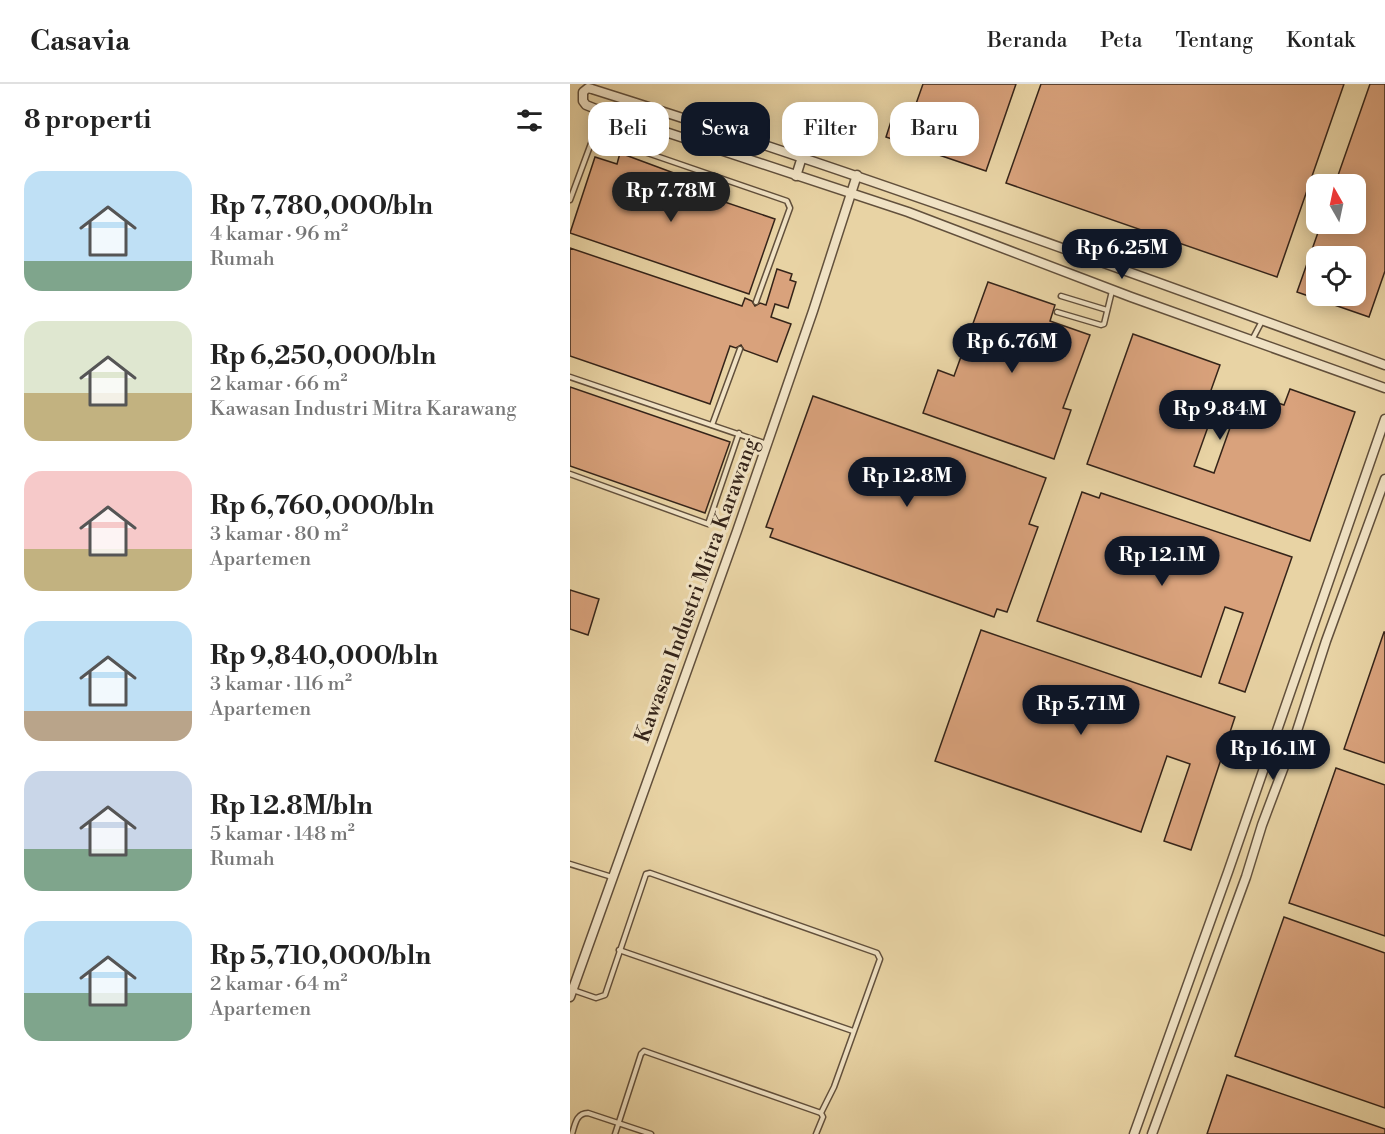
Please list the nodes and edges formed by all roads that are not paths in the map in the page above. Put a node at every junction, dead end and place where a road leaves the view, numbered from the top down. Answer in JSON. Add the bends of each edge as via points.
{"nodes":[{"id":1,"x":802,"y":157,"type":"junction"},
{"id":2,"x":857,"y":175,"type":"junction"},
{"id":3,"x":796,"y":176,"type":"junction"},
{"id":4,"x":851,"y":194,"type":"junction"},
{"id":5,"x":570,"y":200,"type":"edge"},
{"id":6,"x":1112,"y":290,"type":"junction"},
{"id":7,"x":1061,"y":296,"type":"dead end"},
{"id":8,"x":756,"y":302,"type":"dead end"},
{"id":9,"x":1107,"y":310,"type":"junction"},
{"id":10,"x":1057,"y":312,"type":"dead end"},
{"id":11,"x":1262,"y":321,"type":"junction"},
{"id":12,"x":1251,"y":340,"type":"junction"},
{"id":13,"x":740,"y":349,"type":"dead end"},
{"id":14,"x":1385,"y":365,"type":"edge"},
{"id":15,"x":570,"y":377,"type":"edge"},
{"id":16,"x":1385,"y":388,"type":"edge"},
{"id":17,"x":1385,"y":419,"type":"edge"},
{"id":18,"x":712,"y":425,"type":"junction"},
{"id":19,"x":739,"y":434,"type":"junction"},
{"id":20,"x":767,"y":444,"type":"junction"},
{"id":21,"x":570,"y":474,"type":"edge"},
{"id":22,"x":1385,"y":479,"type":"edge"},
{"id":23,"x":570,"y":864,"type":"edge"},
{"id":24,"x":612,"y":877,"type":"junction"},
{"id":25,"x":620,"y":950,"type":"junction"},
{"id":26,"x":571,"y":993,"type":"edge"},
{"id":27,"x":853,"y":1031,"type":"junction"},
{"id":28,"x":821,"y":1113,"type":"junction"},
{"id":29,"x":619,"y":1123,"type":"junction"},
{"id":30,"x":572,"y":1134,"type":"edge"},
{"id":31,"x":615,"y":1134,"type":"edge"},
{"id":32,"x":651,"y":1134,"type":"edge"},
{"id":33,"x":816,"y":1134,"type":"edge"},
{"id":34,"x":1134,"y":1134,"type":"edge"},
{"id":35,"x":1152,"y":1134,"type":"edge"}],
"edges":[{"from":1,"to":2,"type":"street"},
{"from":1,"to":3,"type":"street"},
{"from":1,"to":3,"type":"street","via":[[596,90],[588,88],[583,92],[583,101],[596,110]]},
{"from":2,"to":4,"type":"street","name":"Kawasan Industri Mitra Karawang"},
{"from":2,"to":11,"type":"street"},
{"from":3,"to":4,"type":"street"},
{"from":4,"to":6,"type":"street"},
{"from":4,"to":20,"type":"street","name":"Kawasan Industri Mitra Karawang"},
{"from":5,"to":8,"type":"lane","via":[[593,138],[598,136],[787,201],[790,208]]},
{"from":6,"to":9,"type":"lane"},
{"from":6,"to":12,"type":"street"},
{"from":7,"to":9,"type":"lane"},
{"from":9,"to":10,"type":"lane","via":[[1101,326]]},
{"from":11,"to":12,"type":"lane"},
{"from":11,"to":14,"type":"street"},
{"from":12,"to":16,"type":"street"},
{"from":13,"to":18,"type":"lane"},
{"from":15,"to":18,"type":"lane"},
{"from":17,"to":34,"type":"street"},
{"from":18,"to":19,"type":"lane"},
{"from":19,"to":20,"type":"lane"},
{"from":19,"to":21,"type":"lane","via":[[708,524]]},
{"from":20,"to":24,"type":"street","name":"Kawasan Industri Mitra Karawang"},
{"from":22,"to":35,"type":"street"},
{"from":23,"to":24,"type":"lane"},
{"from":24,"to":26,"type":"street","name":"Kawasan Industri Mitra Karawang"},
{"from":25,"to":26,"type":"lane","via":[[605,995],[596,998]]},
{"from":25,"to":27,"type":"lane"},
{"from":25,"to":27,"type":"lane","via":[[646,874],[693,888],[877,953],[880,959]]},
{"from":27,"to":28,"type":"lane"},
{"from":28,"to":29,"type":"lane","via":[[644,1051]]},
{"from":28,"to":33,"type":"lane"},
{"from":29,"to":30,"type":"lane","via":[[584,1113],[578,1117]]},
{"from":29,"to":31,"type":"lane"},
{"from":29,"to":32,"type":"lane"}]}
